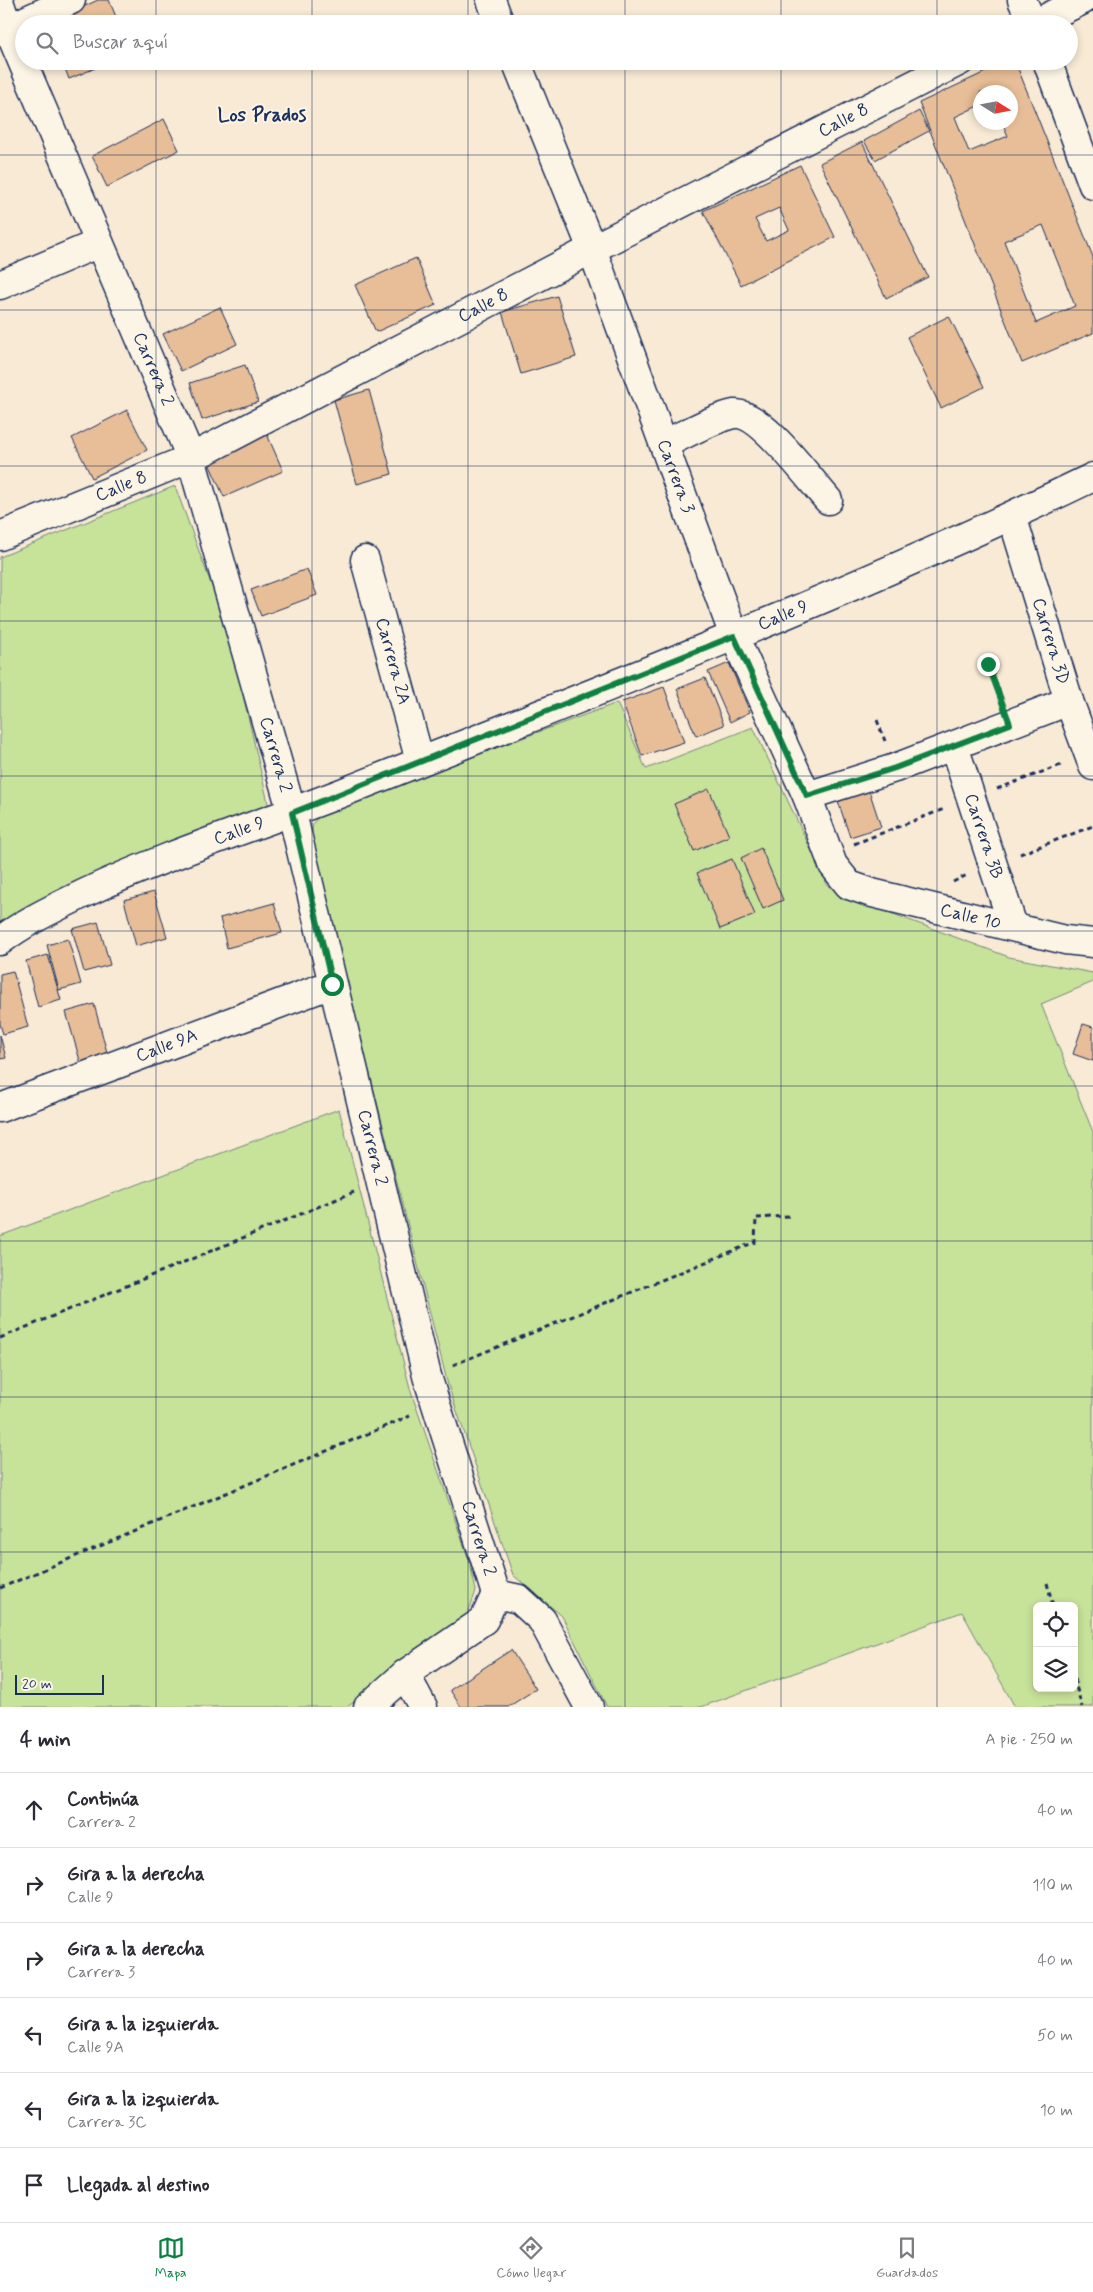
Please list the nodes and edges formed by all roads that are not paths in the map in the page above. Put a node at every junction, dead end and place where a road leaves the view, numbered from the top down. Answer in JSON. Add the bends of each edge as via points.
{"nodes":[{"id":1,"x":71,"y":0,"type":"edge"},
{"id":2,"x":490,"y":0,"type":"edge"},
{"id":3,"x":1022,"y":0,"type":"edge"},
{"id":4,"x":1084,"y":0,"type":"edge"},
{"id":5,"x":22,"y":15,"type":"edge"},
{"id":6,"x":496,"y":15,"type":"edge"},
{"id":7,"x":1029,"y":15,"type":"edge"},
{"id":8,"x":1052,"y":15,"type":"edge"},
{"id":9,"x":15,"y":17,"type":"edge"},
{"id":10,"x":3,"y":21,"type":"edge"},
{"id":11,"x":15,"y":49,"type":"edge"},
{"id":12,"x":24,"y":70,"type":"edge"},
{"id":13,"x":520,"y":70,"type":"edge"},
{"id":14,"x":942,"y":70,"type":"edge"},
{"id":15,"x":1050,"y":70,"type":"edge"},
{"id":16,"x":1093,"y":185,"type":"edge"},
{"id":17,"x":99,"y":243,"type":"junction"},
{"id":18,"x":592,"y":249,"type":"junction"},
{"id":19,"x":0,"y":286,"type":"edge"},
{"id":20,"x":664,"y":444,"type":"junction"},
{"id":21,"x":191,"y":458,"type":"junction"},
{"id":22,"x":1093,"y":477,"type":"edge"},
{"id":23,"x":828,"y":500,"type":"dead end"},
{"id":24,"x":1012,"y":516,"type":"junction"},
{"id":25,"x":0,"y":536,"type":"edge"},
{"id":26,"x":365,"y":560,"type":"dead end"},
{"id":27,"x":734,"y":636,"type":"junction"},
{"id":28,"x":1069,"y":701,"type":"junction"},
{"id":29,"x":954,"y":746,"type":"junction"},
{"id":30,"x":420,"y":762,"type":"junction"},
{"id":31,"x":1093,"y":766,"type":"edge"},
{"id":32,"x":807,"y":796,"type":"junction"},
{"id":33,"x":292,"y":813,"type":"junction"},
{"id":34,"x":849,"y":885,"type":"joint"},
{"id":35,"x":1013,"y":926,"type":"junction"},
{"id":36,"x":0,"y":942,"type":"edge"},
{"id":37,"x":1093,"y":942,"type":"edge"},
{"id":38,"x":332,"y":984,"type":"junction"},
{"id":39,"x":0,"y":1108,"type":"edge"},
{"id":40,"x":496,"y":1594,"type":"junction"},
{"id":41,"x":404,"y":1674,"type":"junction"},
{"id":42,"x":368,"y":1707,"type":"edge"},
{"id":43,"x":422,"y":1707,"type":"edge"},
{"id":44,"x":589,"y":1707,"type":"edge"}],
"edges":[{"from":1,"to":5,"type":"street"},
{"from":2,"to":6,"type":"street"},
{"from":3,"to":7,"type":"street"},
{"from":4,"to":8,"type":"street"},
{"from":9,"to":10,"type":"street"},
{"from":10,"to":11,"type":"street","name":"Carrera 2"},
{"from":12,"to":17,"type":"street","name":"Carrera 2"},
{"from":13,"to":18,"type":"street","name":"Carrera 3"},
{"from":14,"to":18,"type":"street","name":"Calle 8"},
{"from":15,"to":16,"type":"street"},
{"from":17,"to":19,"type":"street"},
{"from":17,"to":21,"type":"street","name":"Carrera 2"},
{"from":18,"to":20,"type":"street","name":"Carrera 3"},
{"from":18,"to":21,"type":"street","name":"Calle 8"},
{"from":20,"to":23,"type":"street","via":[[734,414],[749,417],[764,427]]},
{"from":20,"to":27,"type":"street","name":"Carrera 3"},
{"from":21,"to":25,"type":"street","name":"Calle 8"},
{"from":21,"to":33,"type":"street","name":"Carrera 2"},
{"from":22,"to":24,"type":"street","name":"Calle 9"},
{"from":24,"to":27,"type":"street","name":"Calle 9"},
{"from":24,"to":28,"type":"street","name":"Carrera 3D"},
{"from":26,"to":30,"type":"street","name":"Carrera 2A"},
{"from":27,"to":30,"type":"street","name":"Calle 9"},
{"from":27,"to":32,"type":"street","name":"Carrera 3"},
{"from":28,"to":29,"type":"street"},
{"from":28,"to":31,"type":"street","name":"Carrera 3D"},
{"from":29,"to":32,"type":"street"},
{"from":29,"to":35,"type":"street","name":"Carrera 3B"},
{"from":30,"to":33,"type":"street","name":"Calle 9"},
{"from":32,"to":34,"type":"street","name":"Carrera 3","via":[[832,865]]},
{"from":33,"to":36,"type":"street","name":"Calle 9","via":[[129,872],[24,923]]},
{"from":33,"to":38,"type":"street","name":"Carrera 2"},
{"from":34,"to":35,"type":"street","name":"Calle 10","via":[[872,894]]},
{"from":35,"to":37,"type":"street","name":"Calle 10","via":[[1065,940]]},
{"from":38,"to":39,"type":"street","name":"Calle 9A"},
{"from":38,"to":40,"type":"street","name":"Carrera 2","via":[[427,1376]]},
{"from":40,"to":41,"type":"street","name":"Carrera 2","via":[[484,1620]]},
{"from":40,"to":44,"type":"street","via":[[519,1599],[542,1620]]},
{"from":41,"to":42,"type":"street","name":"Carrera 2"},
{"from":41,"to":43,"type":"street"}]}
